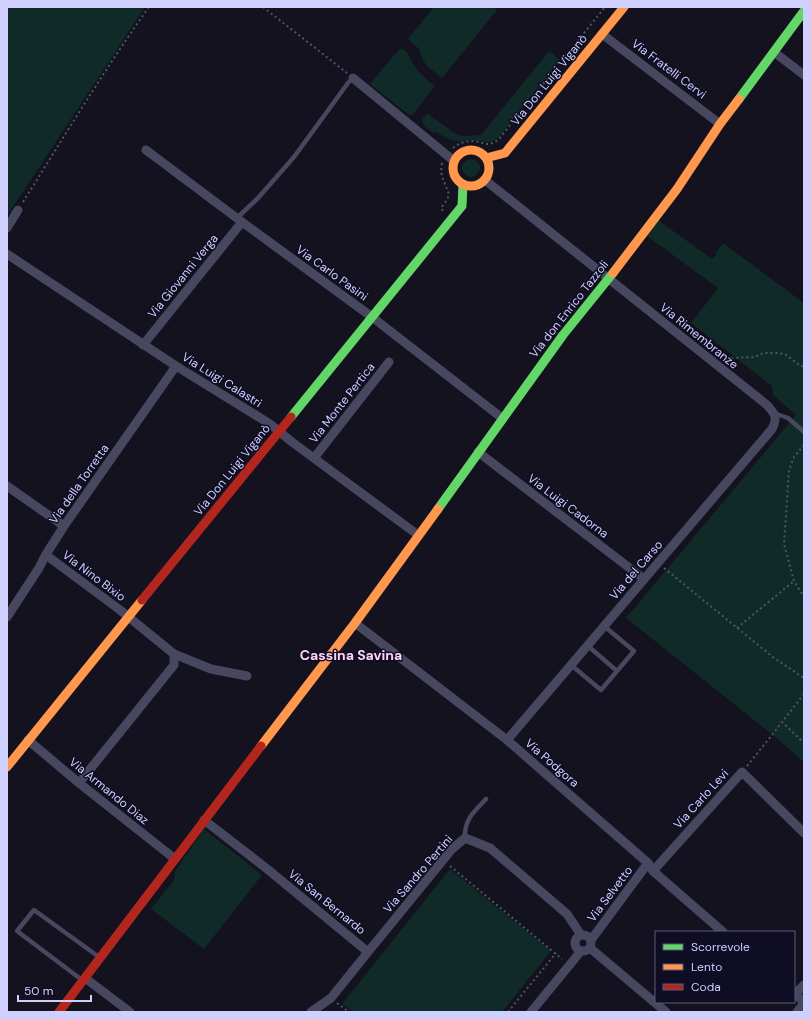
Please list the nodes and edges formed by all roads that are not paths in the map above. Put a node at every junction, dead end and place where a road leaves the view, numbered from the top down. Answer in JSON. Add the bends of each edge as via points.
{"nodes":[{"id":1,"x":624,"y":7,"type":"edge"},
{"id":2,"x":804,"y":11,"type":"edge"},
{"id":3,"x":602,"y":34,"type":"junction"},
{"id":4,"x":774,"y":52,"type":"junction"},
{"id":5,"x":804,"y":75,"type":"edge"},
{"id":6,"x":353,"y":78,"type":"joint"},
{"id":7,"x":720,"y":124,"type":"junction"},
{"id":8,"x":146,"y":150,"type":"dead end"},
{"id":9,"x":486,"y":158,"type":"junction"},
{"id":10,"x":454,"y":161,"type":"junction"},
{"id":11,"x":485,"y":180,"type":"junction"},
{"id":12,"x":463,"y":184,"type":"junction"},
{"id":13,"x":18,"y":210,"type":"road end"},
{"id":14,"x":240,"y":220,"type":"junction"},
{"id":15,"x":7,"y":228,"type":"edge"},
{"id":16,"x":7,"y":254,"type":"edge"},
{"id":17,"x":608,"y":279,"type":"junction"},
{"id":18,"x":372,"y":317,"type":"junction"},
{"id":19,"x":143,"y":345,"type":"junction"},
{"id":20,"x":389,"y":362,"type":"dead end"},
{"id":21,"x":176,"y":366,"type":"junction"},
{"id":22,"x":774,"y":413,"type":"junction"},
{"id":23,"x":502,"y":418,"type":"junction"},
{"id":24,"x":280,"y":432,"type":"junction"},
{"id":25,"x":804,"y":432,"type":"edge"},
{"id":26,"x":478,"y":452,"type":"junction"},
{"id":27,"x":314,"y":458,"type":"junction"},
{"id":28,"x":7,"y":486,"type":"edge"},
{"id":29,"x":64,"y":526,"type":"junction"},
{"id":30,"x":418,"y":536,"type":"junction"},
{"id":31,"x":46,"y":555,"type":"junction"},
{"id":32,"x":644,"y":579,"type":"junction"},
{"id":33,"x":7,"y":617,"type":"edge"},
{"id":34,"x":128,"y":618,"type":"junction"},
{"id":35,"x":355,"y":623,"type":"junction"},
{"id":36,"x":604,"y":626,"type":"junction"},
{"id":37,"x":588,"y":646,"type":"junction"},
{"id":38,"x":174,"y":654,"type":"junction"},
{"id":39,"x":571,"y":665,"type":"junction"},
{"id":40,"x":617,"y":671,"type":"junction"},
{"id":41,"x":247,"y":676,"type":"dead end"},
{"id":42,"x":28,"y":740,"type":"junction"},
{"id":43,"x":507,"y":740,"type":"junction"},
{"id":44,"x":7,"y":767,"type":"edge"},
{"id":45,"x":79,"y":783,"type":"junction"},
{"id":46,"x":486,"y":799,"type":"dead end"},
{"id":47,"x":204,"y":820,"type":"junction"},
{"id":48,"x":804,"y":833,"type":"edge"},
{"id":49,"x":466,"y":838,"type":"junction"},
{"id":50,"x":175,"y":859,"type":"junction"},
{"id":51,"x":651,"y":867,"type":"junction"},
{"id":52,"x":722,"y":931,"type":"edge"},
{"id":53,"x":580,"y":935,"type":"junction"},
{"id":54,"x":590,"y":944,"type":"junction"},
{"id":55,"x":581,"y":951,"type":"junction"},
{"id":56,"x":368,"y":952,"type":"junction"},
{"id":57,"x":100,"y":958,"type":"junction"},
{"id":58,"x":84,"y":980,"type":"junction"},
{"id":59,"x":804,"y":985,"type":"edge"},
{"id":60,"x":795,"y":994,"type":"edge"},
{"id":61,"x":655,"y":1002,"type":"edge"},
{"id":62,"x":656,"y":1003,"type":"edge"},
{"id":63,"x":804,"y":1003,"type":"edge"},
{"id":64,"x":59,"y":1012,"type":"edge"},
{"id":65,"x":130,"y":1012,"type":"edge"},
{"id":66,"x":311,"y":1012,"type":"edge"},
{"id":67,"x":531,"y":1012,"type":"edge"},
{"id":68,"x":666,"y":1012,"type":"edge"},
{"id":69,"x":797,"y":1012,"type":"edge"}],
"edges":[{"from":1,"to":3,"type":"street","name":"Via Don Luigi Viganò"},
{"from":2,"to":4,"type":"street","name":"Via don Enrico Tazzoli"},
{"from":3,"to":7,"type":"street","name":"Via Fratelli Cervi"},
{"from":3,"to":9,"type":"street","name":"Via Don Luigi Viganò","via":[[505,154]]},
{"from":4,"to":5,"type":"street"},
{"from":4,"to":7,"type":"street","name":"Via don Enrico Tazzoli"},
{"from":6,"to":10,"type":"street"},
{"from":6,"to":14,"type":"lane","via":[[294,157]]},
{"from":7,"to":17,"type":"street","name":"Via don Enrico Tazzoli","via":[[677,189]]},
{"from":8,"to":14,"type":"street","name":"Via Carlo Pasini"},
{"from":9,"to":10,"type":"street","via":[[477,151],[469,150],[462,152]]},
{"from":9,"to":11,"type":"street","via":[[489,169]]},
{"from":10,"to":12,"type":"street","via":[[453,172]]},
{"from":11,"to":12,"type":"street","via":[[475,186]]},
{"from":11,"to":17,"type":"street","name":"Via Rimembranze"},
{"from":12,"to":18,"type":"street","name":"Via Don Luigi Viganò","via":[[462,206]]},
{"from":13,"to":15,"type":"street"},
{"from":14,"to":18,"type":"street","name":"Via Carlo Pasini"},
{"from":14,"to":19,"type":"street","name":"Via Giovanni Verga"},
{"from":16,"to":19,"type":"street","name":"Via Luigi Calastri"},
{"from":17,"to":22,"type":"street","name":"Via Rimembranze"},
{"from":17,"to":23,"type":"street","name":"Via don Enrico Tazzoli"},
{"from":18,"to":23,"type":"street","name":"Via Carlo Pasini"},
{"from":18,"to":24,"type":"street","name":"Via Don Luigi Viganò"},
{"from":19,"to":21,"type":"street","name":"Via Luigi Calastri"},
{"from":20,"to":27,"type":"street","name":"Via Monte Pertica"},
{"from":21,"to":24,"type":"street","name":"Via Luigi Calastri"},
{"from":21,"to":29,"type":"street","name":"Via della Torretta"},
{"from":22,"to":25,"type":"lane","via":[[788,418]]},
{"from":22,"to":32,"type":"street","name":"Via del Carso","via":[[776,421],[772,428]]},
{"from":23,"to":26,"type":"street","name":"Via don Enrico Tazzoli"},
{"from":24,"to":27,"type":"street","name":"Via Luigi Calastri"},
{"from":24,"to":34,"type":"street","name":"Via Don Luigi Viganò"},
{"from":26,"to":30,"type":"street","name":"Via don Enrico Tazzoli"},
{"from":26,"to":32,"type":"street","name":"Via Luigi Cadorna"},
{"from":27,"to":30,"type":"street","name":"Via Luigi Calastri"},
{"from":28,"to":29,"type":"street"},
{"from":29,"to":31,"type":"street","name":"Via della Torretta"},
{"from":30,"to":35,"type":"street","name":"Via don Enrico Tazzoli"},
{"from":31,"to":33,"type":"street","name":"Via della Torretta"},
{"from":31,"to":34,"type":"street","name":"Via Nino Bixio"},
{"from":32,"to":36,"type":"street","name":"Via del Carso"},
{"from":34,"to":38,"type":"street","name":"Via Nino Bixio"},
{"from":34,"to":42,"type":"street","name":"Via Don Luigi Viganò"},
{"from":35,"to":43,"type":"street","name":"Via Podgora"},
{"from":35,"to":47,"type":"street"},
{"from":36,"to":37,"type":"street","name":"Via del Carso"},
{"from":36,"to":40,"type":"lane","via":[[634,651]]},
{"from":37,"to":39,"type":"street","name":"Via del Carso"},
{"from":37,"to":40,"type":"lane"},
{"from":38,"to":41,"type":"street","name":"Via Nino Bixio","via":[[211,669]]},
{"from":38,"to":45,"type":"street","via":[[174,666]]},
{"from":39,"to":40,"type":"lane","via":[[601,690]]},
{"from":39,"to":43,"type":"street","name":"Via del Carso"},
{"from":42,"to":44,"type":"street","name":"Via Don Luigi Viganò"},
{"from":42,"to":45,"type":"street","name":"Via Armando Diaz"},
{"from":43,"to":51,"type":"street","name":"Via Podgora"},
{"from":45,"to":50,"type":"street","name":"Via Armando Diaz"},
{"from":46,"to":49,"type":"lane","via":[[469,819],[465,830]]},
{"from":47,"to":50,"type":"street"},
{"from":47,"to":56,"type":"street","name":"Via San Bernardo"},
{"from":48,"to":51,"type":"street","name":"Via Carlo Levi","via":[[742,772]]},
{"from":49,"to":53,"type":"street","name":"Via Sandro Pertini","via":[[490,848],[567,914]]},
{"from":49,"to":56,"type":"street","name":"Via Sandro Pertini","via":[[452,849]]},
{"from":50,"to":57,"type":"street"},
{"from":51,"to":52,"type":"street","name":"Via Podgora"},
{"from":51,"to":54,"type":"street","name":"Via Selvetto"},
{"from":53,"to":54,"type":"street","via":[[586,935]]},
{"from":53,"to":55,"type":"street","via":[[575,943],[576,948]]},
{"from":54,"to":55,"type":"street","via":[[586,951]]},
{"from":54,"to":61,"type":"street"},
{"from":55,"to":67,"type":"street"},
{"from":56,"to":66,"type":"street","name":"Via San Bernardo","via":[[331,998]]},
{"from":57,"to":58,"type":"street"},
{"from":57,"to":58,"type":"lane","via":[[34,910],[17,932]]},
{"from":58,"to":64,"type":"street"},
{"from":58,"to":65,"type":"street"},
{"from":59,"to":60,"type":"street"},
{"from":60,"to":63,"type":"street"},
{"from":62,"to":68,"type":"street"},
{"from":63,"to":69,"type":"street"}]}
